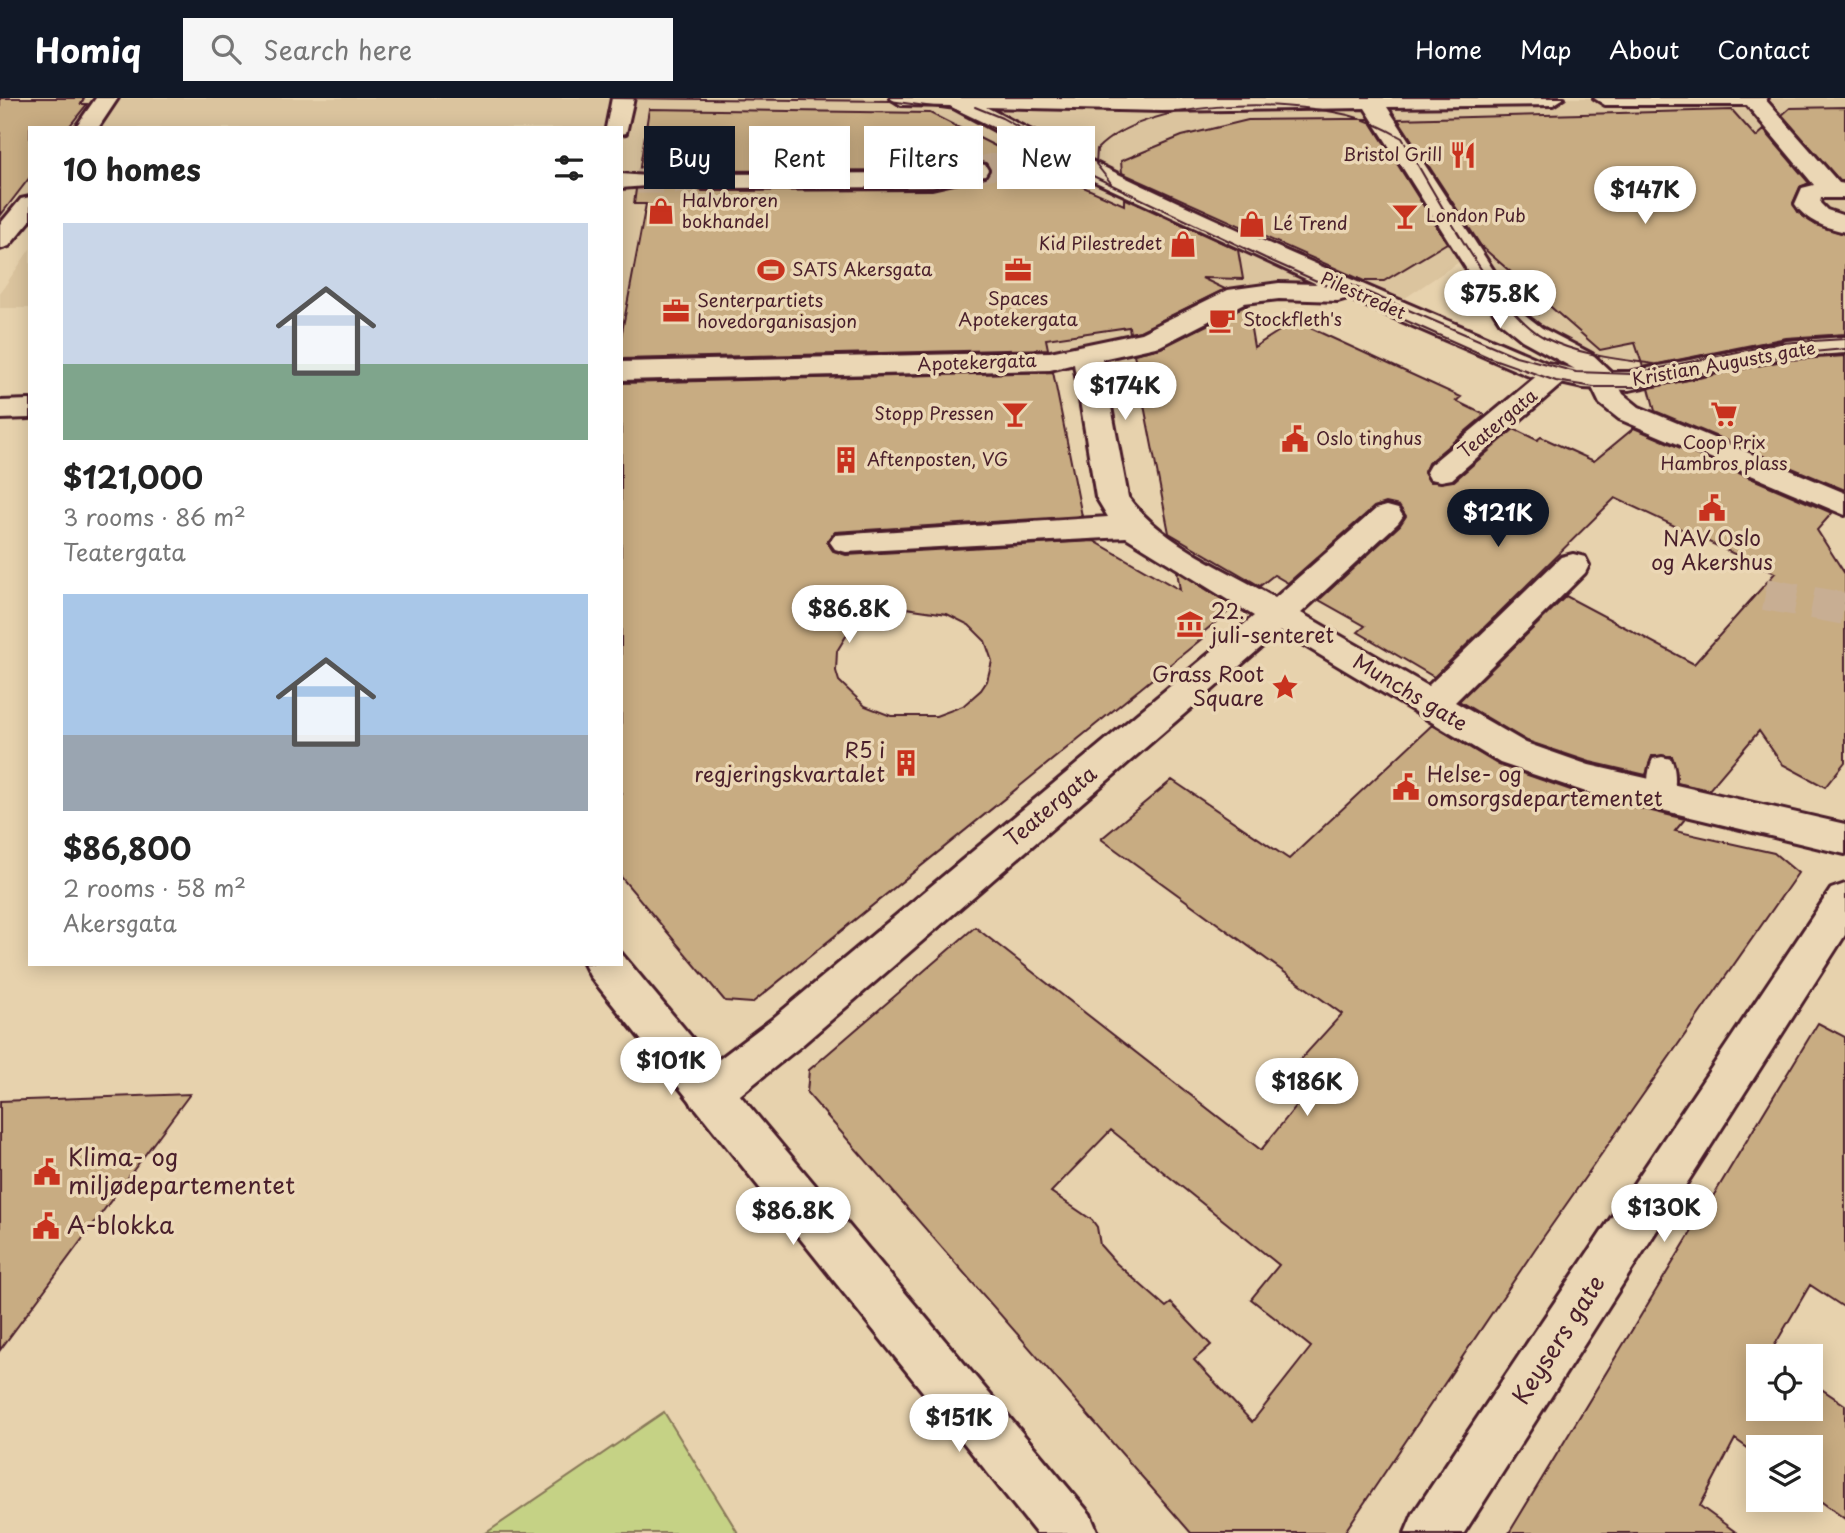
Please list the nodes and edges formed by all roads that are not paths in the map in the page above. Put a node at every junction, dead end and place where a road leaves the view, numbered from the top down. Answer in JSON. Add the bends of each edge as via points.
{"nodes":[{"id":1,"x":107,"y":98,"type":"edge"},
{"id":2,"x":623,"y":98,"type":"edge"},
{"id":3,"x":901,"y":98,"type":"edge"},
{"id":4,"x":1553,"y":98,"type":"edge"},
{"id":5,"x":1605,"y":98,"type":"edge"},
{"id":6,"x":1755,"y":98,"type":"edge"},
{"id":7,"x":1371,"y":100,"type":"edge"},
{"id":8,"x":958,"y":101,"type":"junction"},
{"id":9,"x":1161,"y":101,"type":"edge"},
{"id":10,"x":87,"y":126,"type":"edge"},
{"id":11,"x":618,"y":126,"type":"edge"},
{"id":12,"x":1005,"y":126,"type":"edge"},
{"id":13,"x":1095,"y":172,"type":"edge"},
{"id":14,"x":864,"y":180,"type":"edge"},
{"id":15,"x":735,"y":181,"type":"tunnel mouth"},
{"id":16,"x":1838,"y":190,"type":"edge"},
{"id":17,"x":28,"y":207,"type":"edge"},
{"id":18,"x":1845,"y":224,"type":"edge"},
{"id":19,"x":0,"y":242,"type":"edge"},
{"id":20,"x":1361,"y":295,"type":"junction"},
{"id":21,"x":1845,"y":345,"type":"edge"},
{"id":22,"x":1087,"y":355,"type":"junction"},
{"id":23,"x":623,"y":371,"type":"edge"},
{"id":24,"x":1555,"y":375,"type":"junction"},
{"id":25,"x":1603,"y":381,"type":"junction"},
{"id":26,"x":28,"y":409,"type":"edge"},
{"id":27,"x":0,"y":410,"type":"edge"},
{"id":28,"x":1441,"y":472,"type":"dead end"},
{"id":29,"x":1845,"y":505,"type":"edge"},
{"id":30,"x":1387,"y":516,"type":"dead end"},
{"id":31,"x":1132,"y":526,"type":"junction"},
{"id":32,"x":846,"y":542,"type":"dead end"},
{"id":33,"x":1573,"y":565,"type":"dead end"},
{"id":34,"x":1278,"y":614,"type":"junction"},
{"id":35,"x":1431,"y":705,"type":"junction"},
{"id":36,"x":1845,"y":839,"type":"edge"},
{"id":37,"x":1842,"y":914,"type":"edge"},
{"id":38,"x":607,"y":966,"type":"edge"},
{"id":39,"x":709,"y":1093,"type":"junction"},
{"id":40,"x":1071,"y":1533,"type":"edge"},
{"id":41,"x":1432,"y":1533,"type":"edge"}],
"edges":[{"from":1,"to":10,"type":"street"},
{"from":2,"to":11,"type":"street"},
{"from":3,"to":8,"type":"street"},
{"from":4,"to":7,"type":"street"},
{"from":5,"to":6,"type":"street"},
{"from":6,"to":16,"type":"street"},
{"from":7,"to":9,"type":"street"},
{"from":7,"to":25,"type":"street","via":[[1510,316],[1523,329],[1584,361]]},
{"from":8,"to":9,"type":"street"},
{"from":8,"to":12,"type":"street","name":"Pilestredet"},
{"from":13,"to":20,"type":"street","name":"Pilestredet"},
{"from":14,"to":15,"type":"street"},
{"from":16,"to":18,"type":"street","via":[[1811,193],[1807,204],[1818,215]]},
{"from":17,"to":19,"type":"street"},
{"from":20,"to":22,"type":"street","name":"Apotekergata","via":[[1279,291],[1238,296],[1150,340]]},
{"from":20,"to":24,"type":"street","name":"Pilestredet"},
{"from":21,"to":25,"type":"street","name":"Kristian Augusts gate","via":[[1787,349],[1648,379]]},
{"from":22,"to":23,"type":"street","name":"Apotekergata","via":[[1022,363]]},
{"from":22,"to":31,"type":"street","name":"Munchs gate","via":[[1112,497]]},
{"from":24,"to":25,"type":"street","name":"Pilestredet"},
{"from":24,"to":28,"type":"street","name":"Teatergata"},
{"from":25,"to":29,"type":"street","via":[[1610,398],[1629,414]]},
{"from":26,"to":27,"type":"street"},
{"from":30,"to":34,"type":"street","name":"Teatergata"},
{"from":31,"to":32,"type":"street"},
{"from":31,"to":34,"type":"street","name":"Munchs gate"},
{"from":33,"to":35,"type":"street"},
{"from":34,"to":35,"type":"street","name":"Munchs gate"},
{"from":34,"to":39,"type":"street","name":"Teatergata","via":[[786,1033]]},
{"from":35,"to":36,"type":"street","name":"Munchs gate","via":[[1546,767],[1662,781]]},
{"from":37,"to":41,"type":"street","name":"Keysers gate"},
{"from":38,"to":39,"type":"street"},
{"from":39,"to":40,"type":"street"}]}
